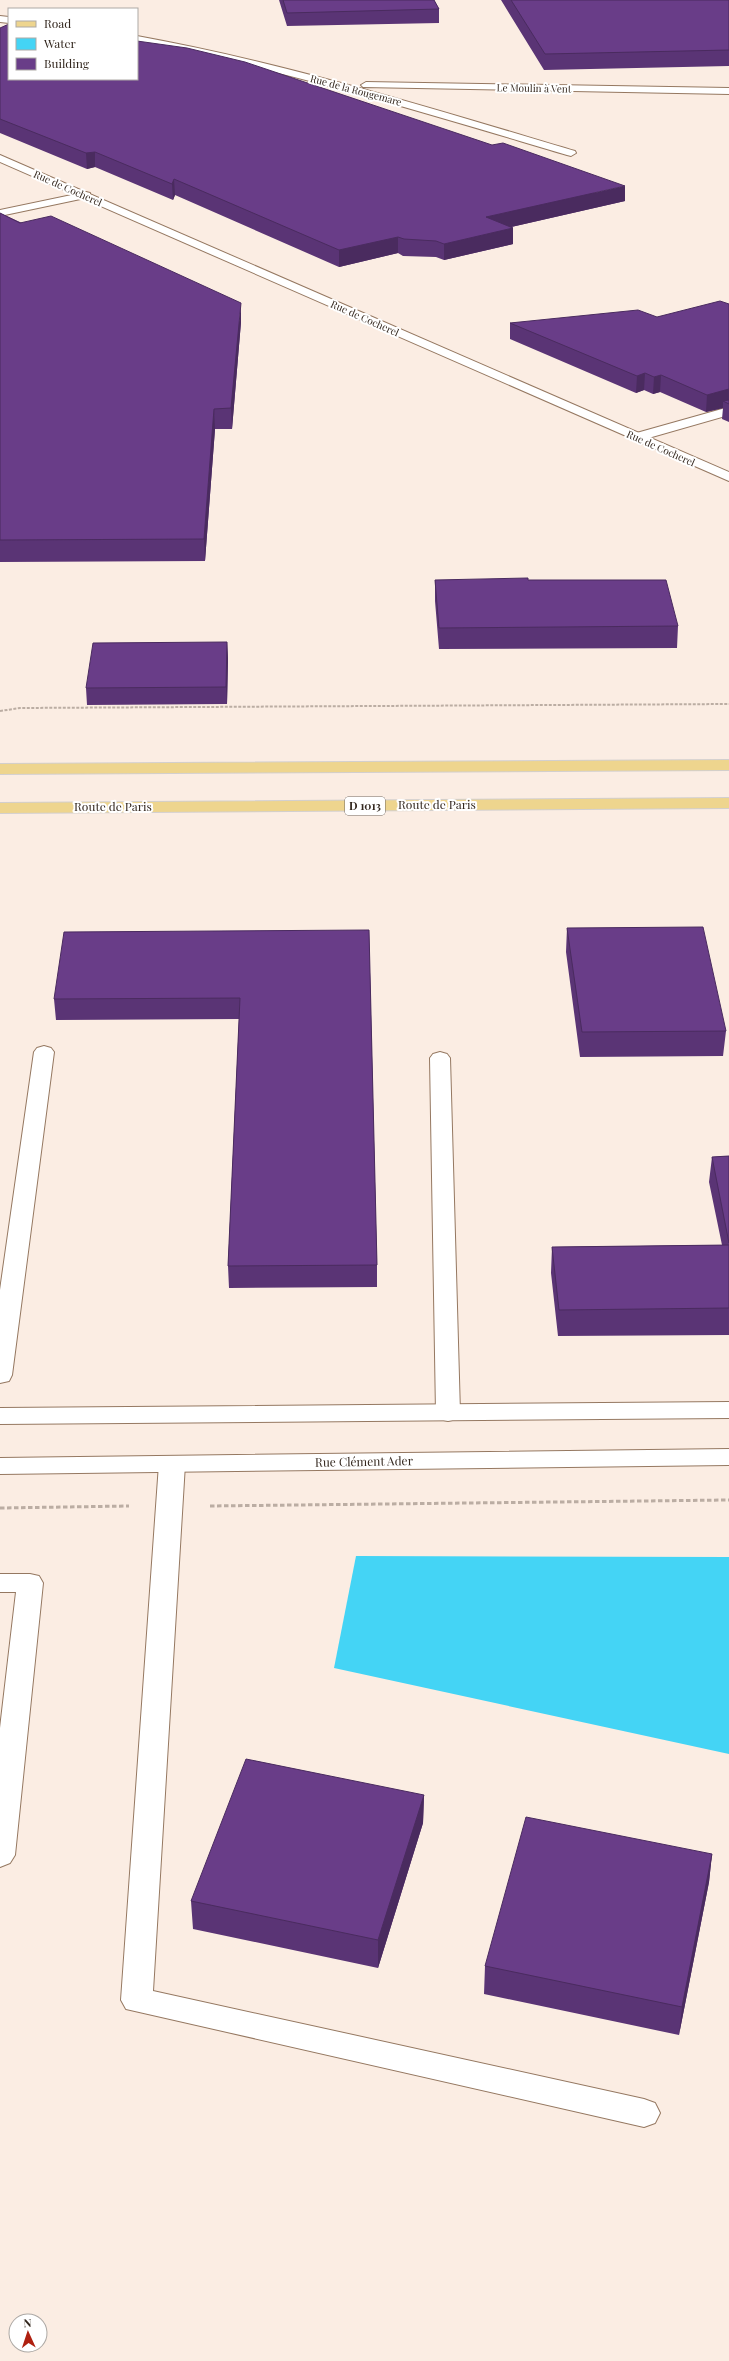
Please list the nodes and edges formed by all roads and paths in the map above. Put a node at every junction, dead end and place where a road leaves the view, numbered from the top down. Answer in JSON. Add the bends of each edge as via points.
{"nodes":[{"id":1,"x":138,"y":39,"type":"edge"},
{"id":2,"x":339,"y":84,"type":"junction"},
{"id":3,"x":729,"y":91,"type":"edge"},
{"id":4,"x":571,"y":153,"type":"dead end"},
{"id":5,"x":0,"y":158,"type":"edge"},
{"id":6,"x":86,"y":195,"type":"junction"},
{"id":7,"x":0,"y":213,"type":"edge"},
{"id":8,"x":729,"y":411,"type":"edge"},
{"id":9,"x":638,"y":437,"type":"junction"},
{"id":10,"x":729,"y":477,"type":"edge"},
{"id":11,"x":729,"y":704,"type":"edge"},
{"id":12,"x":0,"y":711,"type":"edge"},
{"id":13,"x":729,"y":765,"type":"edge"},
{"id":14,"x":0,"y":769,"type":"edge"},
{"id":15,"x":729,"y":803,"type":"edge"},
{"id":16,"x":0,"y":808,"type":"edge"},
{"id":17,"x":44,"y":1052,"type":"dead end"},
{"id":18,"x":440,"y":1058,"type":"dead end"},
{"id":19,"x":0,"y":1375,"type":"edge"},
{"id":20,"x":729,"y":1410,"type":"edge"},
{"id":21,"x":448,"y":1412,"type":"junction"},
{"id":22,"x":0,"y":1416,"type":"edge"},
{"id":23,"x":729,"y":1457,"type":"edge"},
{"id":24,"x":172,"y":1464,"type":"junction"},
{"id":25,"x":0,"y":1466,"type":"edge"},
{"id":26,"x":729,"y":1500,"type":"edge"},
{"id":27,"x":168,"y":1506,"type":"junction"},
{"id":28,"x":0,"y":1508,"type":"edge"},
{"id":29,"x":0,"y":1583,"type":"edge"},
{"id":30,"x":0,"y":1855,"type":"edge"},
{"id":31,"x":644,"y":2113,"type":"dead end"}],
"edges":[{"from":1,"to":2,"type":"street","name":"Rue de la Rougemare","via":[[169,44]]},
{"from":2,"to":3,"type":"street","name":"Le Moulin à Vent"},
{"from":2,"to":4,"type":"street","name":"Rue de la Rougemare"},
{"from":5,"to":6,"type":"street","name":"Rue de Cocherel"},
{"from":6,"to":7,"type":"street"},
{"from":6,"to":9,"type":"street","name":"Rue de Cocherel"},
{"from":8,"to":9,"type":"street"},
{"from":9,"to":10,"type":"street","name":"Rue de Cocherel"},
{"from":11,"to":12,"type":"path","via":[[20,708]]},
{"from":13,"to":14,"type":"main road"},
{"from":15,"to":16,"type":"main road","name":"Route de Paris","number":"D 1013"},
{"from":17,"to":19,"type":"street"},
{"from":18,"to":21,"type":"street"},
{"from":20,"to":21,"type":"street"},
{"from":21,"to":22,"type":"street"},
{"from":23,"to":24,"type":"street","name":"Rue Clément Ader"},
{"from":24,"to":25,"type":"street","name":"Rue Clément Ader"},
{"from":24,"to":27,"type":"street"},
{"from":26,"to":27,"type":"path"},
{"from":27,"to":28,"type":"path"},
{"from":27,"to":31,"type":"street","via":[[137,2000]]},
{"from":29,"to":30,"type":"street","via":[[30,1583]]}]}
